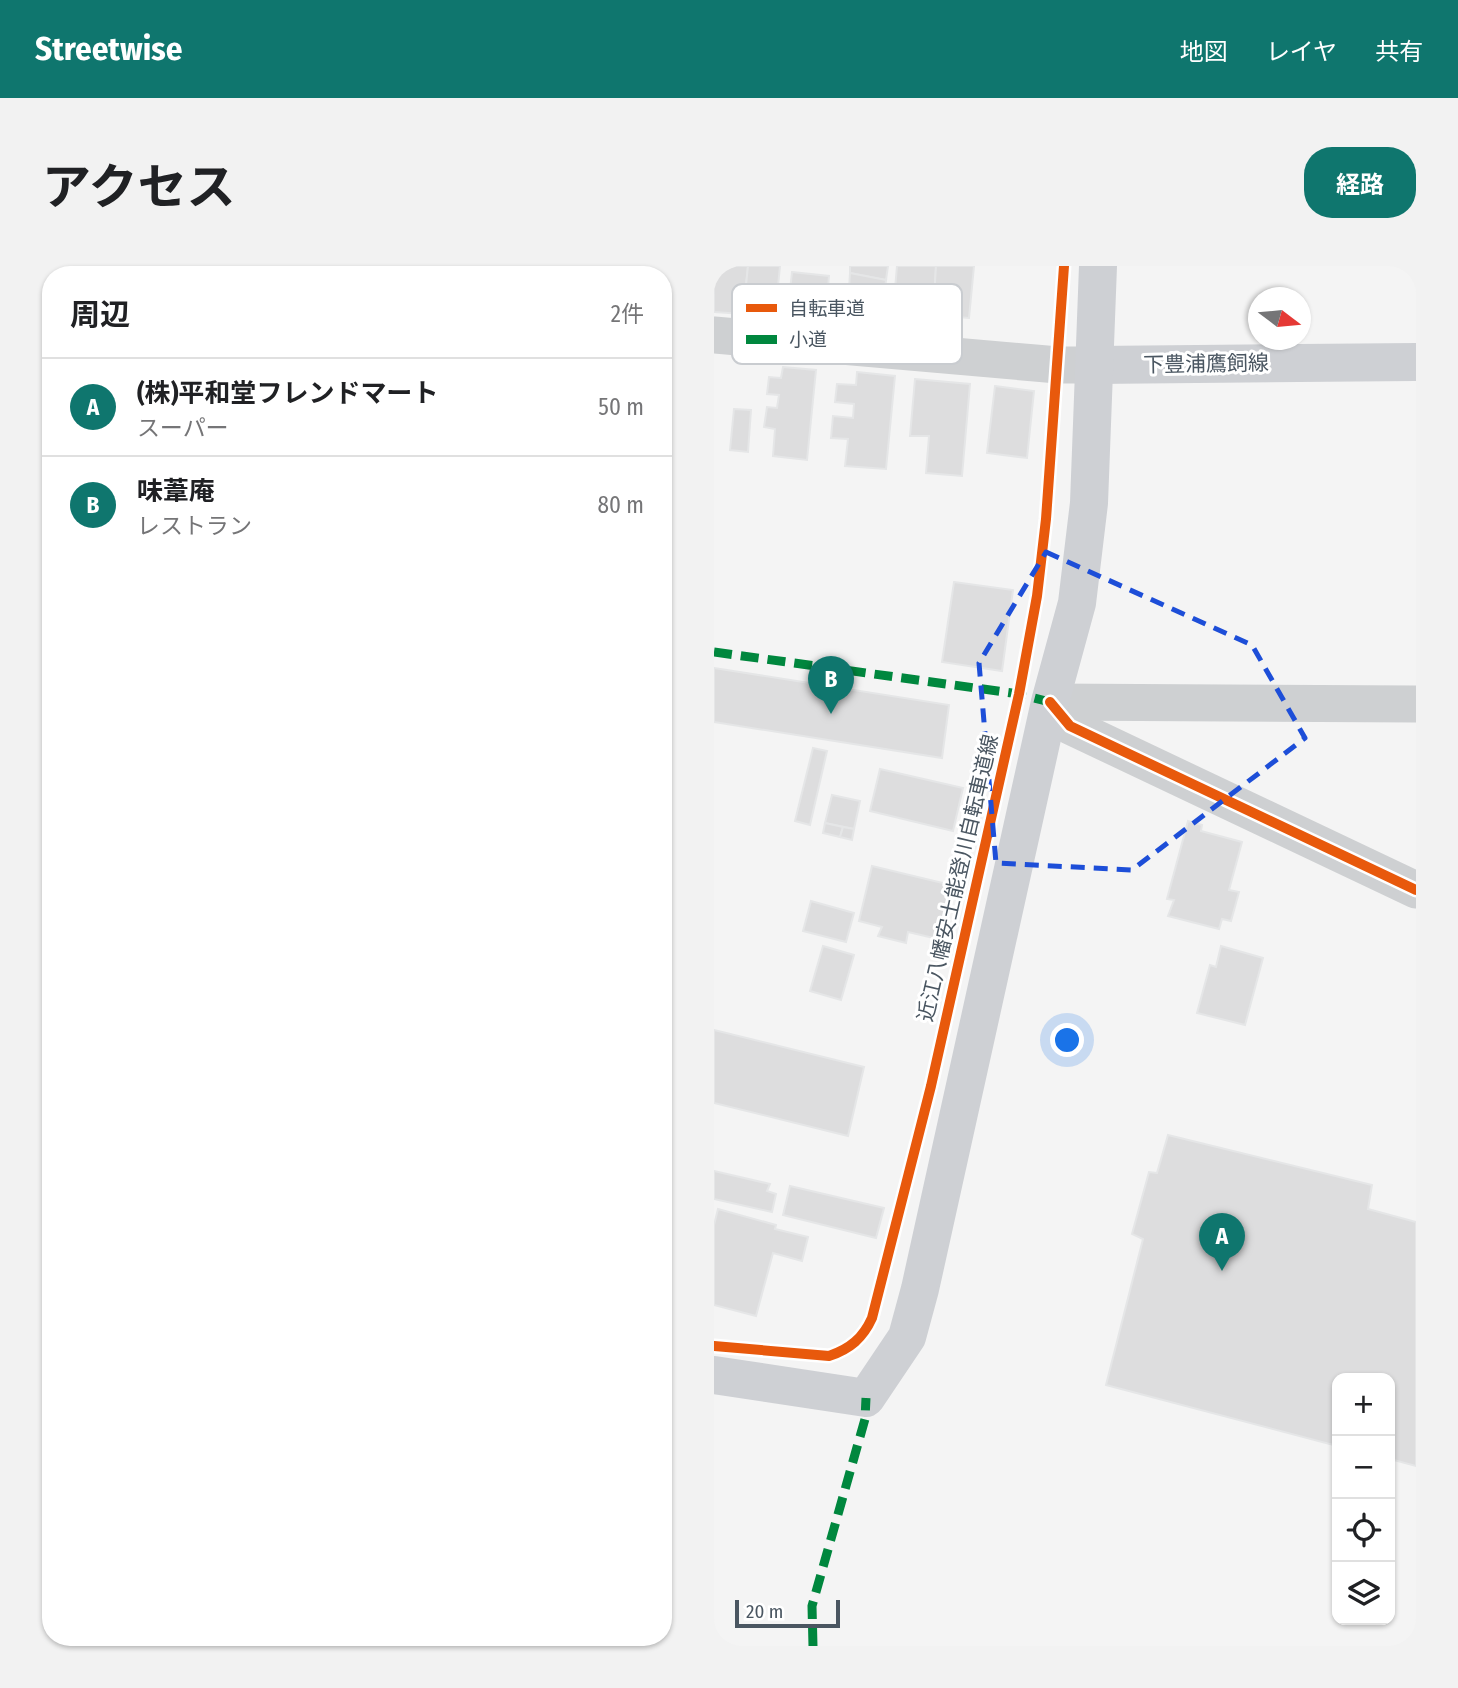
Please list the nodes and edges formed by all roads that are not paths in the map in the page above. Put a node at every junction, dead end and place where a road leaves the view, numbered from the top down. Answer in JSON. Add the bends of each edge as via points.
{"nodes":[{"id":1,"x":1098,"y":266,"type":"edge"},
{"id":2,"x":714,"y":335,"type":"edge"},
{"id":3,"x":732,"y":337,"type":"edge"},
{"id":4,"x":962,"y":357,"type":"edge"},
{"id":5,"x":1416,"y":362,"type":"edge"},
{"id":6,"x":1095,"y":365,"type":"junction"},
{"id":7,"x":1050,"y":702,"type":"junction"},
{"id":8,"x":1416,"y":704,"type":"edge"},
{"id":9,"x":1416,"y":890,"type":"edge"},
{"id":10,"x":714,"y":1375,"type":"edge"}],
"edges":[{"from":1,"to":6,"type":"main road"},
{"from":2,"to":3,"type":"street"},
{"from":4,"to":6,"type":"street"},
{"from":5,"to":6,"type":"main road","name":"下豊浦鷹飼線"},
{"from":6,"to":7,"type":"main road","via":[[1089,503],[1077,603]]},
{"from":7,"to":8,"type":"street"},
{"from":7,"to":9,"type":"street","via":[[1070,726]]},
{"from":7,"to":10,"type":"main road","via":[[906,1337],[866,1398]]}]}
